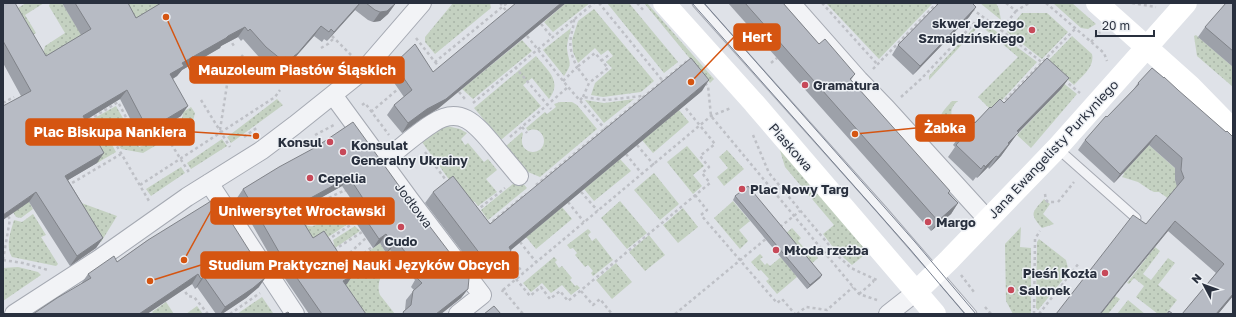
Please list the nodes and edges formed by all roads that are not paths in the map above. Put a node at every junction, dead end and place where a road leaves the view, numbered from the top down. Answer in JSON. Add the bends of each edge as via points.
{"nodes":[{"id":1,"x":422,"y":3,"type":"edge"},
{"id":2,"x":664,"y":3,"type":"edge"},
{"id":3,"x":697,"y":3,"type":"edge"},
{"id":4,"x":791,"y":3,"type":"edge"},
{"id":5,"x":1097,"y":3,"type":"edge"},
{"id":6,"x":1186,"y":3,"type":"edge"},
{"id":7,"x":1147,"y":47,"type":"junction"},
{"id":8,"x":332,"y":95,"type":"junction"},
{"id":9,"x":1233,"y":130,"type":"edge"},
{"id":10,"x":1057,"y":148,"type":"junction"},
{"id":11,"x":382,"y":162,"type":"junction"},
{"id":12,"x":519,"y":176,"type":"road end"},
{"id":13,"x":209,"y":183,"type":"junction"},
{"id":14,"x":1136,"y":218,"type":"edge"},
{"id":15,"x":988,"y":220,"type":"junction"},
{"id":16,"x":936,"y":273,"type":"junction"},
{"id":17,"x":916,"y":292,"type":"junction"},
{"id":18,"x":885,"y":308,"type":"edge"},
{"id":19,"x":14,"y":314,"type":"edge"},
{"id":20,"x":294,"y":314,"type":"edge"},
{"id":21,"x":458,"y":314,"type":"edge"},
{"id":22,"x":935,"y":314,"type":"edge"},
{"id":23,"x":972,"y":314,"type":"edge"}],
"edges":[{"from":1,"to":8,"type":"street","via":[[365,69]]},
{"from":2,"to":17,"type":"street","name":"Piaskowa","via":[[754,103]]},
{"from":3,"to":16,"type":"lane"},
{"from":4,"to":15,"type":"street"},
{"from":5,"to":7,"type":"street"},
{"from":6,"to":7,"type":"street","name":"Jana Ewangelisty Purkyniego"},
{"from":7,"to":9,"type":"street"},
{"from":7,"to":10,"type":"street","name":"Jana Ewangelisty Purkyniego"},
{"from":8,"to":11,"type":"street","name":"Jodłowa"},
{"from":8,"to":13,"type":"street","via":[[262,150]]},
{"from":10,"to":14,"type":"lane"},
{"from":10,"to":15,"type":"street","name":"Jana Ewangelisty Purkyniego"},
{"from":11,"to":12,"type":"street","via":[[434,122],[447,117],[461,117],[470,120],[479,128]]},
{"from":11,"to":21,"type":"street","name":"Jodłowa","via":[[482,294]]},
{"from":13,"to":19,"type":"street"},
{"from":13,"to":20,"type":"street"},
{"from":15,"to":16,"type":"street","name":"Jana Ewangelisty Purkyniego"},
{"from":16,"to":17,"type":"street","name":"Jana Ewangelisty Purkyniego"},
{"from":16,"to":23,"type":"lane"},
{"from":17,"to":18,"type":"street"},
{"from":17,"to":22,"type":"street","name":"Piaskowa"}]}
